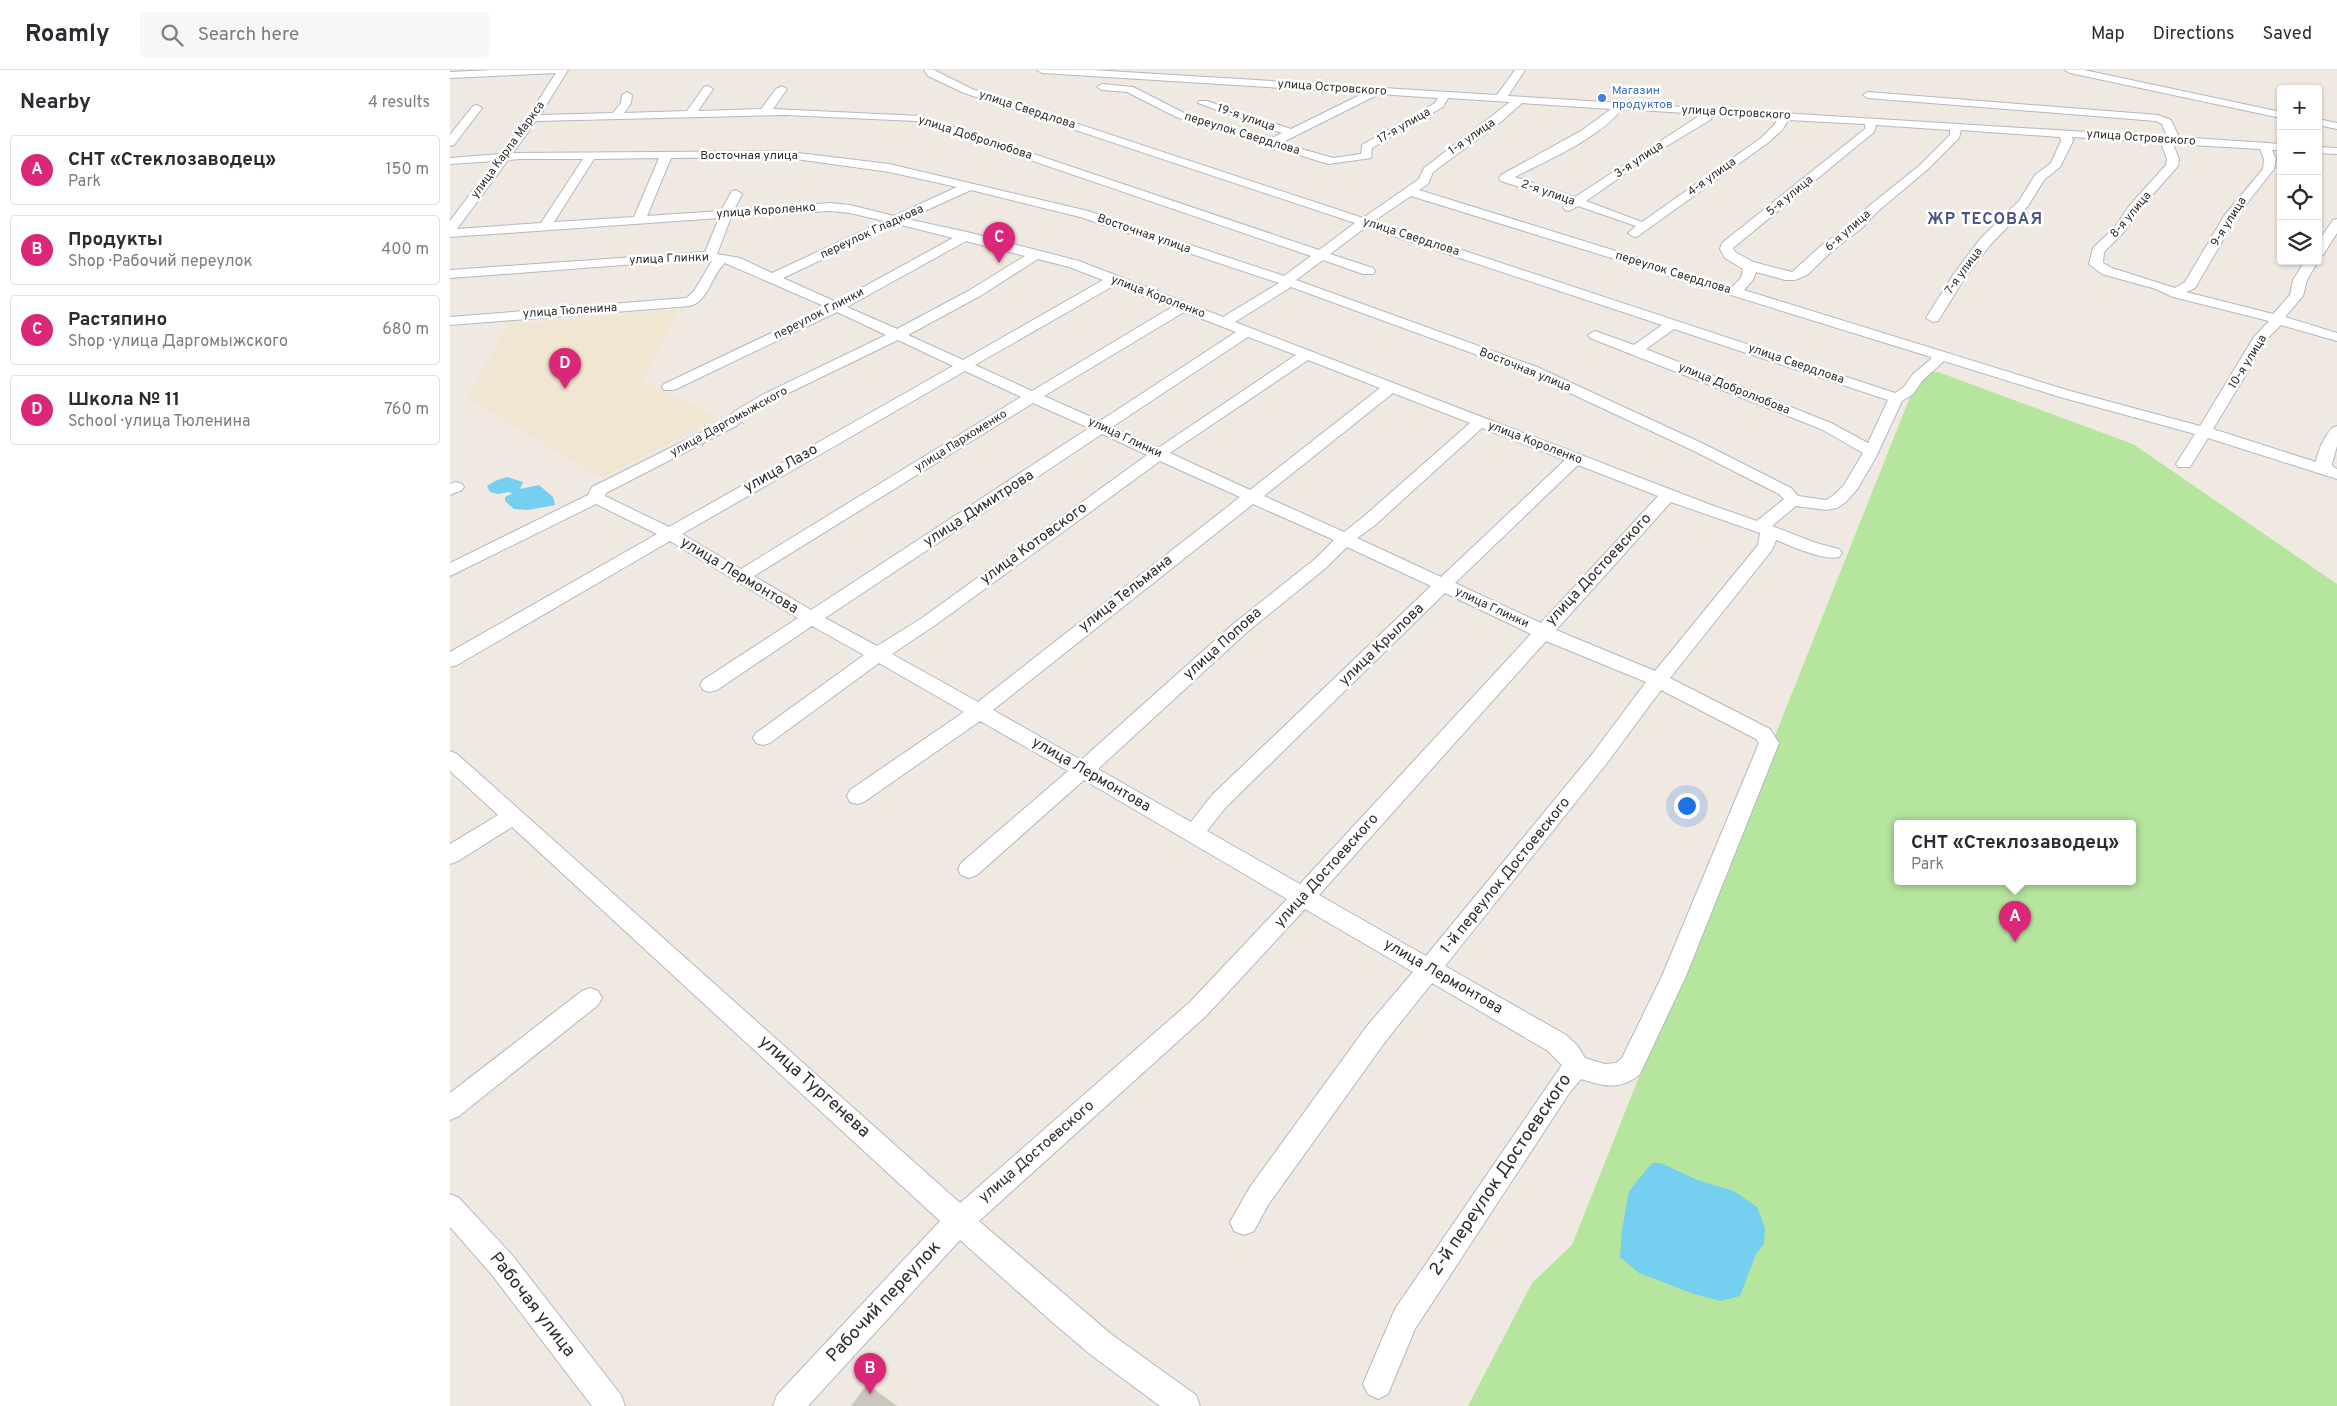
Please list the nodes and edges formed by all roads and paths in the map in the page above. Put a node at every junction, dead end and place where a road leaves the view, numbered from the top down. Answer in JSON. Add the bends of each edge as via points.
{"nodes":[{"id":1,"x":563,"y":70,"type":"edge"},
{"id":2,"x":929,"y":70,"type":"edge"},
{"id":3,"x":1036,"y":70,"type":"edge"},
{"id":4,"x":1042,"y":70,"type":"edge"},
{"id":5,"x":1520,"y":70,"type":"edge"},
{"id":6,"x":2070,"y":70,"type":"edge"},
{"id":7,"x":506,"y":73,"type":"junction"},
{"id":8,"x":1142,"y":74,"type":"edge"},
{"id":9,"x":450,"y":75,"type":"edge"},
{"id":10,"x":497,"y":82,"type":"dead end"},
{"id":11,"x":782,"y":88,"type":"dead end"},
{"id":12,"x":708,"y":89,"type":"dead end"},
{"id":13,"x":1117,"y":89,"type":"junction"},
{"id":14,"x":1376,"y":91,"type":"junction"},
{"id":15,"x":628,"y":95,"type":"dead end"},
{"id":16,"x":1868,"y":95,"type":"dead end"},
{"id":17,"x":1444,"y":96,"type":"junction"},
{"id":18,"x":1500,"y":99,"type":"junction"},
{"id":19,"x":1519,"y":100,"type":"junction"},
{"id":20,"x":1203,"y":103,"type":"dead end"},
{"id":21,"x":1619,"y":106,"type":"junction"},
{"id":22,"x":477,"y":108,"type":"dead end"},
{"id":23,"x":1709,"y":112,"type":"junction"},
{"id":24,"x":764,"y":113,"type":"junction"},
{"id":25,"x":1930,"y":113,"type":"junction"},
{"id":26,"x":690,"y":114,"type":"junction"},
{"id":27,"x":2277,"y":114,"type":"edge"},
{"id":28,"x":616,"y":116,"type":"junction"},
{"id":29,"x":1785,"y":116,"type":"junction"},
{"id":30,"x":533,"y":118,"type":"junction"},
{"id":31,"x":1871,"y":121,"type":"junction"},
{"id":32,"x":2322,"y":123,"type":"edge"},
{"id":33,"x":2337,"y":126,"type":"edge"},
{"id":34,"x":1956,"y":127,"type":"junction"},
{"id":35,"x":1290,"y":132,"type":"junction"},
{"id":36,"x":2065,"y":134,"type":"junction"},
{"id":37,"x":2170,"y":140,"type":"junction"},
{"id":38,"x":450,"y":143,"type":"edge"},
{"id":39,"x":1271,"y":143,"type":"junction"},
{"id":40,"x":2264,"y":146,"type":"junction"},
{"id":41,"x":2277,"y":147,"type":"edge"},
{"id":42,"x":2322,"y":150,"type":"edge"},
{"id":43,"x":2337,"y":151,"type":"edge"},
{"id":44,"x":591,"y":155,"type":"junction"},
{"id":45,"x":666,"y":156,"type":"junction"},
{"id":46,"x":1366,"y":156,"type":"joint"},
{"id":47,"x":505,"y":157,"type":"junction"},
{"id":48,"x":450,"y":161,"type":"edge"},
{"id":49,"x":969,"y":186,"type":"junction"},
{"id":50,"x":1410,"y":191,"type":"junction"},
{"id":51,"x":736,"y":194,"type":"dead end"},
{"id":52,"x":1571,"y":205,"type":"junction"},
{"id":53,"x":728,"y":214,"type":"junction"},
{"id":54,"x":638,"y":219,"type":"junction"},
{"id":55,"x":898,"y":220,"type":"junction"},
{"id":56,"x":1365,"y":222,"type":"junction"},
{"id":57,"x":2337,"y":223,"type":"edge"},
{"id":58,"x":546,"y":225,"type":"junction"},
{"id":59,"x":1635,"y":228,"type":"joint"},
{"id":60,"x":450,"y":229,"type":"edge"},
{"id":61,"x":450,"y":233,"type":"edge"},
{"id":62,"x":966,"y":236,"type":"junction"},
{"id":63,"x":2322,"y":246,"type":"edge"},
{"id":64,"x":1036,"y":255,"type":"junction"},
{"id":65,"x":1319,"y":256,"type":"junction"},
{"id":66,"x":716,"y":257,"type":"junction"},
{"id":67,"x":1748,"y":265,"type":"junction"},
{"id":68,"x":2309,"y":265,"type":"edge"},
{"id":69,"x":1368,"y":272,"type":"dead end"},
{"id":70,"x":450,"y":274,"type":"edge"},
{"id":71,"x":774,"y":277,"type":"junction"},
{"id":72,"x":1113,"y":280,"type":"junction"},
{"id":73,"x":1288,"y":281,"type":"junction"},
{"id":74,"x":1734,"y":292,"type":"junction"},
{"id":75,"x":2178,"y":294,"type":"junction"},
{"id":76,"x":836,"y":307,"type":"junction"},
{"id":77,"x":1182,"y":307,"type":"junction"},
{"id":78,"x":1933,"y":318,"type":"dead end"},
{"id":79,"x":450,"y":321,"type":"edge"},
{"id":80,"x":2277,"y":321,"type":"junction"},
{"id":81,"x":1223,"y":323,"type":"junction"},
{"id":82,"x":1672,"y":324,"type":"junction"},
{"id":83,"x":1246,"y":332,"type":"junction"},
{"id":84,"x":897,"y":334,"type":"junction"},
{"id":85,"x":1595,"y":335,"type":"dead end"},
{"id":86,"x":2337,"y":337,"type":"edge"},
{"id":87,"x":1636,"y":350,"type":"junction"},
{"id":88,"x":1307,"y":354,"type":"junction"},
{"id":89,"x":1938,"y":354,"type":"junction"},
{"id":90,"x":964,"y":364,"type":"junction"},
{"id":91,"x":669,"y":387,"type":"dead end"},
{"id":92,"x":1390,"y":387,"type":"junction"},
{"id":93,"x":1033,"y":396,"type":"junction"},
{"id":94,"x":1896,"y":398,"type":"junction"},
{"id":95,"x":1480,"y":422,"type":"junction"},
{"id":96,"x":1100,"y":427,"type":"junction"},
{"id":97,"x":2337,"y":431,"type":"edge"},
{"id":98,"x":2206,"y":432,"type":"junction"},
{"id":99,"x":1870,"y":451,"type":"junction"},
{"id":100,"x":1159,"y":454,"type":"junction"},
{"id":101,"x":1575,"y":459,"type":"junction"},
{"id":102,"x":2184,"y":464,"type":"dead end"},
{"id":103,"x":2331,"y":471,"type":"edge"},
{"id":104,"x":1668,"y":495,"type":"junction"},
{"id":105,"x":1251,"y":496,"type":"junction"},
{"id":106,"x":596,"y":498,"type":"junction"},
{"id":107,"x":1793,"y":500,"type":"junction"},
{"id":108,"x":1764,"y":529,"type":"junction"},
{"id":109,"x":668,"y":533,"type":"junction"},
{"id":110,"x":1345,"y":539,"type":"junction"},
{"id":111,"x":1833,"y":553,"type":"dead end"},
{"id":112,"x":450,"y":570,"type":"edge"},
{"id":113,"x":740,"y":576,"type":"junction"},
{"id":114,"x":1442,"y":585,"type":"junction"},
{"id":115,"x":811,"y":618,"type":"junction"},
{"id":116,"x":1543,"y":632,"type":"junction"},
{"id":117,"x":878,"y":654,"type":"junction"},
{"id":118,"x":450,"y":660,"type":"edge"},
{"id":119,"x":1658,"y":680,"type":"junction"},
{"id":120,"x":710,"y":685,"type":"dead end"},
{"id":121,"x":978,"y":712,"type":"junction"},
{"id":122,"x":763,"y":738,"type":"dead end"},
{"id":123,"x":1769,"y":742,"type":"joint"},
{"id":124,"x":450,"y":759,"type":"edge"},
{"id":125,"x":1083,"y":770,"type":"junction"},
{"id":126,"x":857,"y":796,"type":"dead end"},
{"id":127,"x":513,"y":816,"type":"junction"},
{"id":128,"x":1193,"y":834,"type":"junction"},
{"id":129,"x":450,"y":855,"type":"edge"},
{"id":130,"x":969,"y":869,"type":"dead end"},
{"id":131,"x":1303,"y":897,"type":"junction"},
{"id":132,"x":1430,"y":969,"type":"junction"},
{"id":133,"x":590,"y":998,"type":"dead end"},
{"id":134,"x":1576,"y":1066,"type":"junction"},
{"id":135,"x":450,"y":1108,"type":"edge"},
{"id":136,"x":450,"y":1206,"type":"edge"},
{"id":137,"x":960,"y":1220,"type":"junction"},
{"id":138,"x":1244,"y":1222,"type":"dead end"},
{"id":139,"x":1378,"y":1384,"type":"dead end"},
{"id":140,"x":610,"y":1406,"type":"edge"},
{"id":141,"x":788,"y":1406,"type":"edge"},
{"id":142,"x":1185,"y":1406,"type":"edge"}],
"edges":[{"from":1,"to":7,"type":"street"},
{"from":1,"to":30,"type":"street","name":"улица Карла Маркса"},
{"from":2,"to":56,"type":"street","name":"улица Свердлова","via":[[968,91]]},
{"from":3,"to":13,"type":"street","name":"переулок Свердлова","via":[[1039,74]]},
{"from":4,"to":8,"type":"street","name":"улица Островского"},
{"from":5,"to":18,"type":"street"},
{"from":6,"to":27,"type":"street"},
{"from":7,"to":9,"type":"street"},
{"from":7,"to":10,"type":"street"},
{"from":8,"to":13,"type":"street"},
{"from":8,"to":14,"type":"street","name":"улица Островского"},
{"from":11,"to":24,"type":"street"},
{"from":12,"to":26,"type":"street"},
{"from":13,"to":39,"type":"street","name":"переулок Свердлова","via":[[1144,95],[1180,115]]},
{"from":14,"to":17,"type":"street","name":"улица Островского"},
{"from":14,"to":35,"type":"street"},
{"from":15,"to":28,"type":"street"},
{"from":16,"to":25,"type":"street"},
{"from":17,"to":18,"type":"street","name":"улица Островского"},
{"from":17,"to":46,"type":"street","name":"17-я улица","via":[[1439,105],[1366,147]]},
{"from":18,"to":19,"type":"street","name":"улица Островского"},
{"from":19,"to":21,"type":"street","name":"улица Островского"},
{"from":19,"to":50,"type":"street","name":"1-я улица","via":[[1508,113],[1425,174],[1424,181]]},
{"from":20,"to":35,"type":"street","name":"19-я улица"},
{"from":21,"to":23,"type":"street","name":"улица Островского"},
{"from":21,"to":52,"type":"street","name":"2-я улица","via":[[1616,112],[1592,129],[1505,178]]},
{"from":22,"to":38,"type":"street"},
{"from":23,"to":29,"type":"street","name":"улица Островского"},
{"from":23,"to":52,"type":"street","name":"3-я улица","via":[[1706,118]]},
{"from":24,"to":26,"type":"street","name":"улица Добролюбова"},
{"from":24,"to":65,"type":"street","name":"улица Добролюбова","via":[[885,115],[923,120]]},
{"from":25,"to":31,"type":"street","name":"улица Островского"},
{"from":25,"to":34,"type":"street","name":"улица Островского"},
{"from":25,"to":37,"type":"street","via":[[2158,118],[2167,122]]},
{"from":26,"to":28,"type":"street","name":"улица Добролюбова"},
{"from":28,"to":30,"type":"street","name":"улица Добролюбова"},
{"from":29,"to":31,"type":"street","name":"улица Островского"},
{"from":29,"to":59,"type":"street","name":"4-я улица","via":[[1765,140]]},
{"from":30,"to":47,"type":"street","name":"улица Карла Маркса"},
{"from":31,"to":67,"type":"street","name":"5-я улица","via":[[1870,130],[1727,246],[1730,255]]},
{"from":32,"to":33,"type":"street"},
{"from":34,"to":36,"type":"street","name":"улица Островского"},
{"from":34,"to":67,"type":"street","name":"6-я улица","via":[[1955,136],[1924,166],[1802,272],[1786,276]]},
{"from":35,"to":39,"type":"street"},
{"from":36,"to":37,"type":"street","name":"улица Островского"},
{"from":36,"to":78,"type":"street","name":"7-я улица","via":[[2067,141],[2056,165],[2039,178],[2024,203],[1985,242]]},
{"from":37,"to":40,"type":"street","name":"улица Островского"},
{"from":37,"to":75,"type":"street","name":"8-я улица","via":[[2172,166],[2098,251],[2096,264],[2107,271]]},
{"from":39,"to":46,"type":"street","name":"переулок Свердлова","via":[[1332,162]]},
{"from":40,"to":41,"type":"street","name":"улица Островского"},
{"from":40,"to":75,"type":"street","name":"9-я улица","via":[[2270,159],[2263,177],[2246,193],[2190,285]]},
{"from":42,"to":43,"type":"street"},
{"from":44,"to":45,"type":"street","name":"Восточная улица"},
{"from":44,"to":47,"type":"street","name":"Восточная улица"},
{"from":44,"to":58,"type":"street"},
{"from":45,"to":49,"type":"street","name":"Восточная улица","via":[[797,155],[898,170]]},
{"from":45,"to":54,"type":"street"},
{"from":47,"to":48,"type":"street","name":"Восточная улица"},
{"from":47,"to":60,"type":"street","name":"улица Карла Маркса"},
{"from":49,"to":55,"type":"street","name":"переулок Гладкова"},
{"from":49,"to":73,"type":"street","name":"Восточная улица","via":[[1084,214]]},
{"from":50,"to":56,"type":"street","name":"1-я улица"},
{"from":50,"to":74,"type":"street","name":"переулок Свердлова"},
{"from":51,"to":53,"type":"street"},
{"from":52,"to":59,"type":"street","name":"2-я улица"},
{"from":53,"to":54,"type":"street","name":"улица Короленко"},
{"from":53,"to":55,"type":"street","name":"улица Короленко","via":[[830,208]]},
{"from":53,"to":66,"type":"street","via":[[718,234],[714,250]]},
{"from":54,"to":58,"type":"street","name":"улица Короленко"},
{"from":55,"to":62,"type":"street","name":"улица Короленко"},
{"from":55,"to":71,"type":"street","name":"переулок Гладкова"},
{"from":56,"to":65,"type":"street","name":"1-я улица"},
{"from":56,"to":82,"type":"street","name":"улица Свердлова"},
{"from":57,"to":63,"type":"street"},
{"from":58,"to":61,"type":"street","name":"улица Короленко"},
{"from":62,"to":64,"type":"street","name":"улица Короленко"},
{"from":62,"to":76,"type":"street","name":"переулок Глинки"},
{"from":64,"to":72,"type":"street","name":"улица Короленко","via":[[1074,264]]},
{"from":64,"to":84,"type":"street","name":"улица Даргомыжского","via":[[975,293]]},
{"from":65,"to":69,"type":"street","name":"улица Добролюбова"},
{"from":65,"to":73,"type":"street","name":"1-я улица"},
{"from":66,"to":70,"type":"street","name":"улица Глинки","via":[[676,257]]},
{"from":66,"to":71,"type":"street","name":"улица Глинки"},
{"from":66,"to":79,"type":"street","name":"улица Тюленина","via":[[698,295],[690,302]]},
{"from":67,"to":74,"type":"street","via":[[1749,276]]},
{"from":68,"to":80,"type":"street","name":"10-я улица","via":[[2300,280],[2296,296]]},
{"from":71,"to":76,"type":"street","name":"улица Глинки"},
{"from":72,"to":77,"type":"street","name":"улица Короленко"},
{"from":72,"to":90,"type":"street","name":"улица Лазо"},
{"from":73,"to":81,"type":"street","name":"1-я улица"},
{"from":73,"to":107,"type":"street","name":"Восточная улица","via":[[1540,374],[1700,448],[1785,491]]},
{"from":74,"to":89,"type":"street","name":"переулок Свердлова"},
{"from":75,"to":80,"type":"street"},
{"from":76,"to":84,"type":"street","name":"улица Глинки"},
{"from":76,"to":91,"type":"street","name":"переулок Глинки"},
{"from":77,"to":81,"type":"street","name":"улица Короленко"},
{"from":77,"to":93,"type":"street","name":"улица Пархоменко"},
{"from":80,"to":86,"type":"street"},
{"from":80,"to":98,"type":"street","name":"10-я улица","via":[[2261,337]]},
{"from":81,"to":83,"type":"street","name":"улица Короленко"},
{"from":82,"to":87,"type":"street"},
{"from":82,"to":94,"type":"street","name":"улица Свердлова"},
{"from":83,"to":88,"type":"street","name":"улица Короленко"},
{"from":83,"to":96,"type":"street","name":"улица Димитрова"},
{"from":84,"to":90,"type":"street","name":"улица Глинки"},
{"from":84,"to":106,"type":"street","name":"улица Даргомыжского","via":[[768,398],[731,423],[610,483],[598,490]]},
{"from":85,"to":87,"type":"street","name":"улица Добролюбова"},
{"from":87,"to":99,"type":"street","name":"улица Добролюбова","via":[[1826,426]]},
{"from":88,"to":92,"type":"street","name":"улица Короленко"},
{"from":88,"to":100,"type":"street","name":"улица Котовского"},
{"from":89,"to":94,"type":"street","via":[[1938,360],[1918,377],[1908,391]]},
{"from":89,"to":98,"type":"street","name":"переулок Свердлова","via":[[2065,394]]},
{"from":90,"to":93,"type":"street","name":"улица Глинки"},
{"from":90,"to":109,"type":"street","name":"улица Лазо"},
{"from":92,"to":95,"type":"street","name":"улица Короленко"},
{"from":92,"to":105,"type":"street","name":"улица Тельмана"},
{"from":93,"to":96,"type":"street","name":"улица Глинки"},
{"from":93,"to":113,"type":"street","name":"улица Пархоменко"},
{"from":94,"to":99,"type":"street"},
{"from":95,"to":101,"type":"street","name":"улица Короленко"},
{"from":95,"to":110,"type":"street","name":"улица Попова"},
{"from":96,"to":100,"type":"street","name":"улица Глинки"},
{"from":96,"to":115,"type":"street","name":"улица Димитрова"},
{"from":97,"to":103,"type":"street","via":[[2324,464]]},
{"from":98,"to":102,"type":"street","name":"10-я улица"},
{"from":98,"to":103,"type":"street","name":"переулок Свердлова"},
{"from":99,"to":107,"type":"street","via":[[1851,488],[1834,503]]},
{"from":100,"to":105,"type":"street","name":"улица Глинки"},
{"from":100,"to":117,"type":"street","name":"улица Котовского","via":[[928,622]]},
{"from":101,"to":104,"type":"street","name":"улица Короленко"},
{"from":101,"to":114,"type":"street","name":"улица Крылова"},
{"from":104,"to":108,"type":"street","name":"улица Короленко"},
{"from":104,"to":116,"type":"street","name":"улица Достоевского"},
{"from":105,"to":110,"type":"street","name":"улица Глинки"},
{"from":105,"to":121,"type":"street","name":"улица Тельмана"},
{"from":106,"to":109,"type":"street","name":"улица Лермонтова"},
{"from":106,"to":112,"type":"street","name":"улица Даргомыжского"},
{"from":107,"to":108,"type":"street","name":"1-й переулок Достоевского"},
{"from":108,"to":111,"type":"street","name":"улица Короленко"},
{"from":108,"to":119,"type":"street","name":"1-й переулок Достоевского","via":[[1766,546]]},
{"from":109,"to":113,"type":"street","name":"улица Лермонтова"},
{"from":109,"to":118,"type":"street","name":"улица Лазо"},
{"from":110,"to":114,"type":"street","name":"улица Глинки"},
{"from":110,"to":125,"type":"street","name":"улица Попова","via":[[1321,563],[1239,629]]},
{"from":113,"to":115,"type":"street","name":"улица Лермонтова"},
{"from":114,"to":116,"type":"street","name":"улица Глинки"},
{"from":114,"to":128,"type":"street","name":"улица Крылова","via":[[1220,801]]},
{"from":115,"to":117,"type":"street","name":"улица Лермонтова"},
{"from":115,"to":120,"type":"street","name":"улица Димитрова"},
{"from":116,"to":119,"type":"street","name":"улица Глинки"},
{"from":116,"to":131,"type":"street","name":"улица Достоевского"},
{"from":117,"to":121,"type":"street","name":"улица Лермонтова"},
{"from":117,"to":122,"type":"street","name":"улица Котовского"},
{"from":119,"to":123,"type":"street","name":"улица Глинки","via":[[1757,731]]},
{"from":119,"to":132,"type":"street","name":"1-й переулок Достоевского","via":[[1600,758]]},
{"from":121,"to":125,"type":"street","name":"улица Лермонтова"},
{"from":121,"to":126,"type":"street","name":"улица Тельмана"},
{"from":123,"to":134,"type":"street","name":"2-й переулок Достоевского","via":[[1674,976],[1630,1066],[1618,1076],[1606,1076]]},
{"from":124,"to":127,"type":"street","name":"улица Тургенева"},
{"from":125,"to":128,"type":"street","name":"улица Лермонтова"},
{"from":125,"to":130,"type":"street","name":"улица Попова"},
{"from":127,"to":129,"type":"street"},
{"from":127,"to":137,"type":"street","name":"улица Тургенева"},
{"from":128,"to":131,"type":"street","name":"улица Лермонтова"},
{"from":131,"to":132,"type":"street","name":"улица Лермонтова"},
{"from":131,"to":137,"type":"street","name":"улица Достоевского","via":[[1198,1008]]},
{"from":132,"to":134,"type":"street","name":"улица Лермонтова","via":[[1557,1043]]},
{"from":132,"to":138,"type":"street","name":"1-й переулок Достоевского","via":[[1376,1034],[1259,1196]]},
{"from":133,"to":135,"type":"street"},
{"from":134,"to":139,"type":"street","name":"2-й переулок Достоевского","via":[[1405,1319]]},
{"from":136,"to":140,"type":"street","name":"Рабочая улица","via":[[502,1265]]},
{"from":137,"to":141,"type":"street","name":"Рабочий переулок"},
{"from":137,"to":142,"type":"street","name":"улица Тургенева","via":[[1062,1314]]}]}
